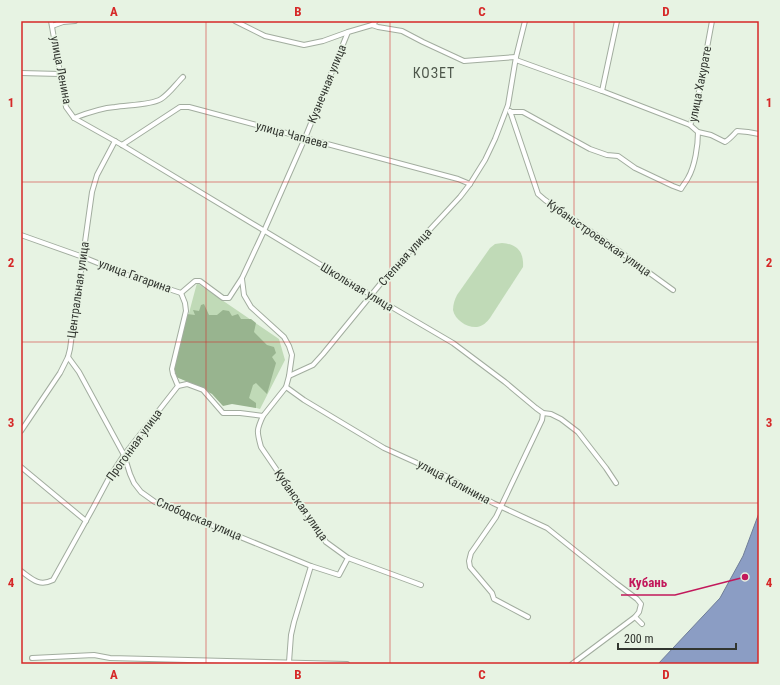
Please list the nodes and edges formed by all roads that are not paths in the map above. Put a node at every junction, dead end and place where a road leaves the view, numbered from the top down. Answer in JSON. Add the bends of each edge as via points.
{"nodes":[{"id":1,"x":75,"y":21,"type":"edge"},
{"id":2,"x":235,"y":21,"type":"edge"},
{"id":3,"x":376,"y":21,"type":"edge"},
{"id":4,"x":526,"y":21,"type":"edge"},
{"id":5,"x":617,"y":21,"type":"edge"},
{"id":6,"x":712,"y":21,"type":"edge"},
{"id":7,"x":52,"y":23,"type":"edge"},
{"id":8,"x":372,"y":25,"type":"junction"},
{"id":9,"x":348,"y":32,"type":"junction"},
{"id":10,"x":516,"y":59,"type":"junction"},
{"id":11,"x":21,"y":73,"type":"edge"},
{"id":12,"x":60,"y":74,"type":"junction"},
{"id":13,"x":183,"y":77,"type":"dead end"},
{"id":14,"x":602,"y":91,"type":"junction"},
{"id":15,"x":508,"y":105,"type":"junction"},
{"id":16,"x":510,"y":112,"type":"junction"},
{"id":17,"x":74,"y":118,"type":"junction"},
{"id":18,"x":690,"y":126,"type":"junction"},
{"id":19,"x":698,"y":132,"type":"junction"},
{"id":20,"x":759,"y":134,"type":"edge"},
{"id":21,"x":305,"y":138,"type":"junction"},
{"id":22,"x":115,"y":141,"type":"junction"},
{"id":23,"x":122,"y":145,"type":"junction"},
{"id":24,"x":470,"y":184,"type":"junction"},
{"id":25,"x":264,"y":231,"type":"junction"},
{"id":26,"x":21,"y":235,"type":"edge"},
{"id":27,"x":83,"y":257,"type":"junction"},
{"id":28,"x":242,"y":278,"type":"junction"},
{"id":29,"x":673,"y":290,"type":"dead end"},
{"id":30,"x":181,"y":293,"type":"junction"},
{"id":31,"x":371,"y":295,"type":"junction"},
{"id":32,"x":68,"y":357,"type":"junction"},
{"id":33,"x":289,"y":376,"type":"junction"},
{"id":34,"x":178,"y":386,"type":"junction"},
{"id":35,"x":286,"y":387,"type":"junction"},
{"id":36,"x":544,"y":413,"type":"junction"},
{"id":37,"x":263,"y":416,"type":"junction"},
{"id":38,"x":21,"y":432,"type":"edge"},
{"id":39,"x":124,"y":455,"type":"junction"},
{"id":40,"x":21,"y":468,"type":"edge"},
{"id":41,"x":616,"y":483,"type":"dead end"},
{"id":42,"x":500,"y":507,"type":"junction"},
{"id":43,"x":86,"y":521,"type":"junction"},
{"id":44,"x":348,"y":558,"type":"junction"},
{"id":45,"x":311,"y":566,"type":"junction"},
{"id":46,"x":21,"y":571,"type":"edge"},
{"id":47,"x":421,"y":585,"type":"dead end"},
{"id":48,"x":528,"y":617,"type":"dead end"},
{"id":49,"x":634,"y":617,"type":"junction"},
{"id":50,"x":642,"y":624,"type":"dead end"},
{"id":51,"x":32,"y":658,"type":"dead end"},
{"id":52,"x":289,"y":662,"type":"junction"},
{"id":53,"x":347,"y":664,"type":"edge"},
{"id":54,"x":572,"y":664,"type":"edge"}],
"edges":[{"from":1,"to":7,"type":"street"},
{"from":2,"to":9,"type":"street","via":[[265,36],[304,45]]},
{"from":3,"to":8,"type":"street","name":"Кузнечная улица"},
{"from":4,"to":10,"type":"street"},
{"from":5,"to":14,"type":"street"},
{"from":6,"to":18,"type":"street","name":"улица Хакурате","via":[[695,114]]},
{"from":7,"to":12,"type":"street","name":"улица Ленина"},
{"from":8,"to":9,"type":"street","name":"Кузнечная улица"},
{"from":8,"to":10,"type":"street","via":[[402,31],[464,61]]},
{"from":9,"to":21,"type":"street","name":"Кузнечная улица"},
{"from":10,"to":14,"type":"street"},
{"from":10,"to":15,"type":"street","name":"Степная улица"},
{"from":11,"to":12,"type":"street"},
{"from":12,"to":17,"type":"street","name":"улица Ленина","via":[[66,107]]},
{"from":13,"to":17,"type":"street","via":[[159,100],[114,107]]},
{"from":14,"to":18,"type":"street"},
{"from":15,"to":16,"type":"street","name":"Кубаньстроевская улица"},
{"from":15,"to":24,"type":"street","name":"Степная улица","via":[[485,160]]},
{"from":16,"to":19,"type":"street","name":"улица Хакурате","via":[[523,112],[590,149],[618,156],[635,168],[681,188],[689,177],[693,164]]},
{"from":16,"to":29,"type":"street","name":"Кубаньстроевская улица","via":[[538,194]]},
{"from":17,"to":22,"type":"street","name":"Школьная улица"},
{"from":18,"to":19,"type":"street","name":"улица Хакурате"},
{"from":19,"to":20,"type":"street","via":[[725,142],[737,131]]},
{"from":21,"to":23,"type":"street","name":"улица Чапаева","via":[[190,107],[180,107]]},
{"from":21,"to":24,"type":"street","name":"улица Чапаева"},
{"from":21,"to":25,"type":"street","name":"Кузнечная улица"},
{"from":22,"to":23,"type":"street","name":"Школьная улица"},
{"from":22,"to":27,"type":"street","name":"Центральная улица","via":[[97,175],[92,192]]},
{"from":23,"to":25,"type":"street","name":"Школьная улица"},
{"from":24,"to":31,"type":"street","name":"Степная улица"},
{"from":25,"to":28,"type":"street","name":"Кузнечная улица"},
{"from":25,"to":31,"type":"street","name":"Школьная улица"},
{"from":26,"to":27,"type":"street","name":"улица Гагарина"},
{"from":27,"to":30,"type":"street","name":"улица Гагарина"},
{"from":27,"to":32,"type":"street","name":"Центральная улица"},
{"from":28,"to":30,"type":"street","name":"Кузнечная улица","via":[[229,298],[223,298],[198,280]]},
{"from":28,"to":33,"type":"street","via":[[244,295],[251,307],[284,337],[289,346],[292,355]]},
{"from":30,"to":34,"type":"street","via":[[186,311],[172,369]]},
{"from":31,"to":33,"type":"street","name":"Степная улица","via":[[313,365]]},
{"from":31,"to":36,"type":"street","name":"Школьная улица","via":[[453,343]]},
{"from":32,"to":38,"type":"street","name":"Центральная улица"},
{"from":32,"to":39,"type":"street","name":"Слободская улица","via":[[79,372]]},
{"from":33,"to":35,"type":"street"},
{"from":34,"to":37,"type":"street","via":[[187,384],[202,390],[223,413]]},
{"from":34,"to":39,"type":"street","name":"Прогонная улица"},
{"from":35,"to":37,"type":"street"},
{"from":35,"to":42,"type":"street","name":"улица Калинина","via":[[384,448],[446,476]]},
{"from":36,"to":41,"type":"street","name":"Школьная улица","via":[[561,419],[578,432]]},
{"from":36,"to":42,"type":"street"},
{"from":37,"to":44,"type":"street","name":"Кубанская улица","via":[[257,433],[262,448],[326,542]]},
{"from":39,"to":43,"type":"street","name":"Прогонная улица"},
{"from":39,"to":45,"type":"street","name":"Слободская улица","via":[[134,483],[155,502]]},
{"from":40,"to":43,"type":"street"},
{"from":42,"to":48,"type":"street","via":[[471,553],[470,567],[494,599]]},
{"from":42,"to":49,"type":"street","name":"улица Калинина","via":[[547,528],[637,599],[641,604],[639,612]]},
{"from":43,"to":46,"type":"street","name":"Прогонная улица","via":[[53,580],[41,583]]},
{"from":44,"to":45,"type":"street","name":"Слободская улица","via":[[338,575]]},
{"from":44,"to":47,"type":"street","name":"Кубанская улица"},
{"from":45,"to":52,"type":"street","via":[[291,635]]},
{"from":49,"to":50,"type":"street"},
{"from":49,"to":54,"type":"street"},
{"from":51,"to":52,"type":"street","via":[[94,656]]},
{"from":52,"to":53,"type":"street"}]}
